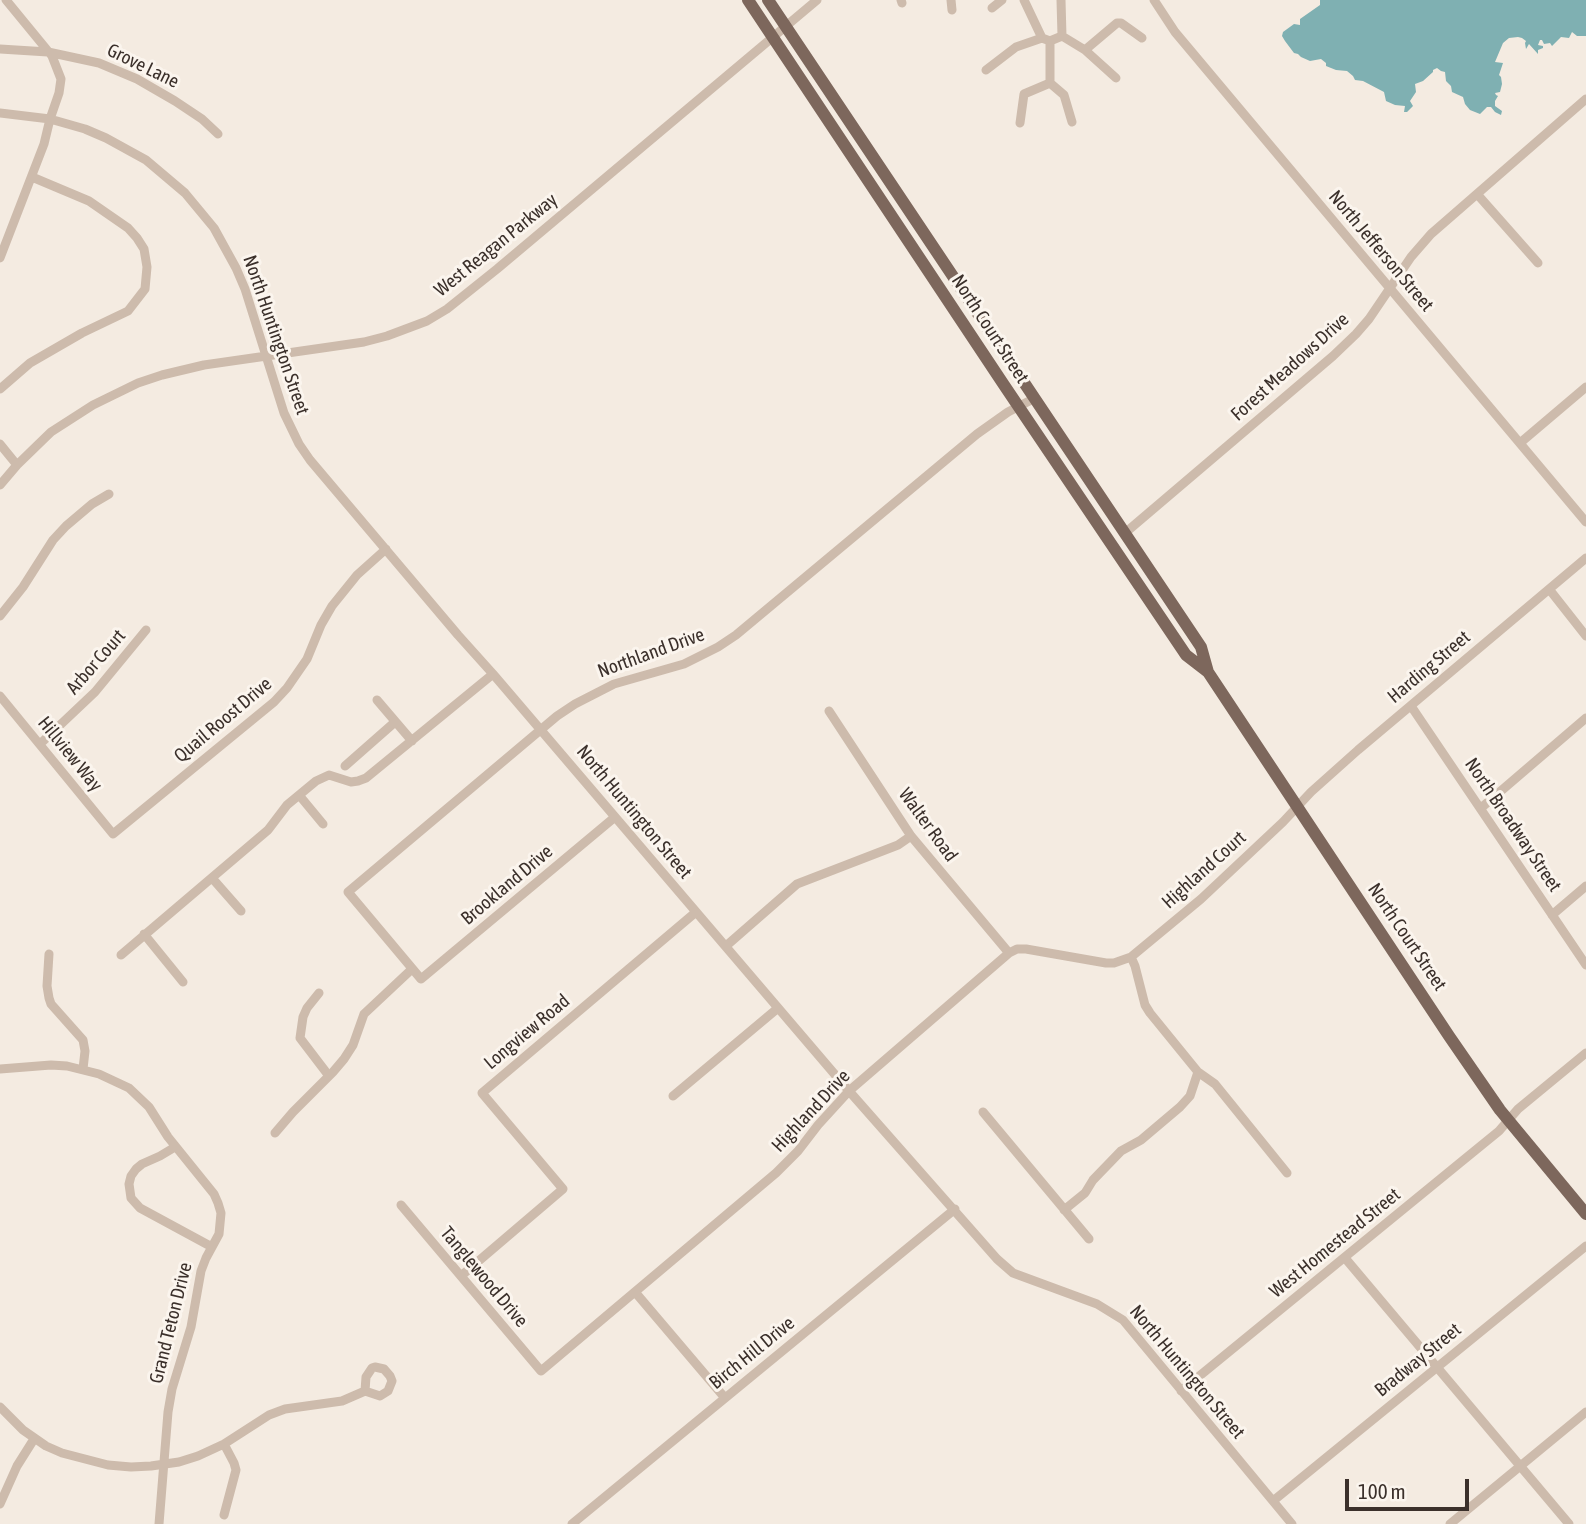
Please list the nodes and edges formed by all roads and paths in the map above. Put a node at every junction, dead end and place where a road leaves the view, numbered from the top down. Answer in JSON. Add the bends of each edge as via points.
{"nodes":[{"id":1,"x":6,"y":0,"type":"edge"},
{"id":2,"x":748,"y":0,"type":"edge"},
{"id":3,"x":768,"y":0,"type":"edge"},
{"id":4,"x":817,"y":0,"type":"edge"},
{"id":5,"x":1002,"y":0,"type":"edge"},
{"id":6,"x":1024,"y":0,"type":"edge"},
{"id":7,"x":1061,"y":0,"type":"edge"},
{"id":8,"x":1154,"y":0,"type":"edge"},
{"id":9,"x":992,"y":8,"type":"dead end"},
{"id":10,"x":786,"y":26,"type":"junction"},
{"id":11,"x":1062,"y":36,"type":"junction"},
{"id":12,"x":773,"y":37,"type":"junction"},
{"id":13,"x":1142,"y":38,"type":"dead end"},
{"id":14,"x":1046,"y":39,"type":"junction"},
{"id":15,"x":0,"y":49,"type":"edge"},
{"id":16,"x":1085,"y":50,"type":"junction"},
{"id":17,"x":48,"y":52,"type":"junction"},
{"id":18,"x":986,"y":70,"type":"dead end"},
{"id":19,"x":1116,"y":78,"type":"dead end"},
{"id":20,"x":1050,"y":83,"type":"junction"},
{"id":21,"x":1584,"y":105,"type":"edge"},
{"id":22,"x":0,"y":113,"type":"edge"},
{"id":23,"x":50,"y":119,"type":"junction"},
{"id":24,"x":1072,"y":122,"type":"dead end"},
{"id":25,"x":1020,"y":123,"type":"dead end"},
{"id":26,"x":218,"y":134,"type":"dead end"},
{"id":27,"x":32,"y":177,"type":"junction"},
{"id":28,"x":1477,"y":194,"type":"junction"},
{"id":29,"x":0,"y":258,"type":"edge"},
{"id":30,"x":1538,"y":263,"type":"dead end"},
{"id":31,"x":1390,"y":288,"type":"junction"},
{"id":32,"x":265,"y":356,"type":"junction"},
{"id":33,"x":1586,"y":387,"type":"edge"},
{"id":34,"x":0,"y":389,"type":"edge"},
{"id":35,"x":1035,"y":398,"type":"junction"},
{"id":36,"x":1019,"y":406,"type":"junction"},
{"id":37,"x":1520,"y":443,"type":"junction"},
{"id":38,"x":0,"y":444,"type":"edge"},
{"id":39,"x":17,"y":465,"type":"junction"},
{"id":40,"x":0,"y":485,"type":"edge"},
{"id":41,"x":109,"y":494,"type":"dead end"},
{"id":42,"x":1586,"y":522,"type":"edge"},
{"id":43,"x":1125,"y":533,"type":"junction"},
{"id":44,"x":386,"y":549,"type":"junction"},
{"id":45,"x":1586,"y":558,"type":"edge"},
{"id":46,"x":1549,"y":589,"type":"junction"},
{"id":47,"x":0,"y":616,"type":"edge"},
{"id":48,"x":146,"y":630,"type":"dead end"},
{"id":49,"x":1586,"y":636,"type":"edge"},
{"id":50,"x":1208,"y":672,"type":"junction"},
{"id":51,"x":493,"y":674,"type":"junction"},
{"id":52,"x":0,"y":696,"type":"edge"},
{"id":53,"x":377,"y":700,"type":"dead end"},
{"id":54,"x":1411,"y":706,"type":"junction"},
{"id":55,"x":829,"y":711,"type":"dead end"},
{"id":56,"x":1586,"y":718,"type":"edge"},
{"id":57,"x":395,"y":722,"type":"junction"},
{"id":58,"x":541,"y":730,"type":"junction"},
{"id":59,"x":412,"y":741,"type":"junction"},
{"id":60,"x":40,"y":744,"type":"junction"},
{"id":61,"x":345,"y":766,"type":"dead end"},
{"id":62,"x":299,"y":795,"type":"junction"},
{"id":63,"x":1297,"y":806,"type":"junction"},
{"id":64,"x":1481,"y":808,"type":"junction"},
{"id":65,"x":615,"y":817,"type":"junction"},
{"id":66,"x":323,"y":824,"type":"dead end"},
{"id":67,"x":113,"y":834,"type":"joint"},
{"id":68,"x":911,"y":836,"type":"junction"},
{"id":69,"x":212,"y":877,"type":"junction"},
{"id":70,"x":1586,"y":886,"type":"edge"},
{"id":71,"x":241,"y":911,"type":"dead end"},
{"id":72,"x":696,"y":912,"type":"junction"},
{"id":73,"x":1552,"y":915,"type":"junction"},
{"id":74,"x":145,"y":934,"type":"junction"},
{"id":75,"x":726,"y":946,"type":"junction"},
{"id":76,"x":1009,"y":953,"type":"junction"},
{"id":77,"x":48,"y":954,"type":"dead end"},
{"id":78,"x":121,"y":955,"type":"dead end"},
{"id":79,"x":1131,"y":957,"type":"junction"},
{"id":80,"x":1586,"y":965,"type":"edge"},
{"id":81,"x":412,"y":969,"type":"junction"},
{"id":82,"x":183,"y":982,"type":"dead end"},
{"id":83,"x":319,"y":993,"type":"dead end"},
{"id":84,"x":778,"y":1008,"type":"junction"},
{"id":85,"x":1586,"y":1053,"type":"edge"},
{"id":86,"x":0,"y":1069,"type":"edge"},
{"id":87,"x":83,"y":1069,"type":"junction"},
{"id":88,"x":1198,"y":1072,"type":"junction"},
{"id":89,"x":329,"y":1076,"type":"junction"},
{"id":90,"x":849,"y":1091,"type":"junction"},
{"id":91,"x":673,"y":1096,"type":"dead end"},
{"id":92,"x":983,"y":1112,"type":"dead end"},
{"id":93,"x":1508,"y":1120,"type":"junction"},
{"id":94,"x":275,"y":1133,"type":"dead end"},
{"id":95,"x":175,"y":1147,"type":"junction"},
{"id":96,"x":1287,"y":1173,"type":"dead end"},
{"id":97,"x":401,"y":1205,"type":"dead end"},
{"id":98,"x":955,"y":1209,"type":"junction"},
{"id":99,"x":1064,"y":1210,"type":"junction"},
{"id":100,"x":1586,"y":1214,"type":"edge"},
{"id":101,"x":1089,"y":1239,"type":"dead end"},
{"id":102,"x":1586,"y":1246,"type":"edge"},
{"id":103,"x":212,"y":1247,"type":"junction"},
{"id":104,"x":1345,"y":1258,"type":"junction"},
{"id":105,"x":461,"y":1276,"type":"junction"},
{"id":106,"x":635,"y":1292,"type":"junction"},
{"id":107,"x":1437,"y":1367,"type":"junction"},
{"id":108,"x":541,"y":1371,"type":"joint"},
{"id":109,"x":365,"y":1391,"type":"dead end"},
{"id":110,"x":1181,"y":1391,"type":"junction"},
{"id":111,"x":725,"y":1398,"type":"junction"},
{"id":112,"x":0,"y":1407,"type":"edge"},
{"id":113,"x":1586,"y":1412,"type":"edge"},
{"id":114,"x":34,"y":1439,"type":"junction"},
{"id":115,"x":224,"y":1444,"type":"junction"},
{"id":116,"x":164,"y":1465,"type":"junction"},
{"id":117,"x":1520,"y":1466,"type":"junction"},
{"id":118,"x":1273,"y":1501,"type":"junction"},
{"id":119,"x":0,"y":1504,"type":"edge"},
{"id":120,"x":224,"y":1515,"type":"dead end"},
{"id":121,"x":159,"y":1524,"type":"edge"},
{"id":122,"x":572,"y":1524,"type":"edge"},
{"id":123,"x":1293,"y":1524,"type":"edge"},
{"id":124,"x":1450,"y":1524,"type":"edge"},
{"id":125,"x":1569,"y":1524,"type":"edge"}],
"edges":[{"from":1,"to":17,"type":"street"},
{"from":2,"to":12,"type":"main road","name":"North Court Street"},
{"from":3,"to":10,"type":"main road","name":"North Court Street"},
{"from":4,"to":10,"type":"street","name":"West Reagan Parkway"},
{"from":5,"to":9,"type":"street"},
{"from":6,"to":14,"type":"street"},
{"from":7,"to":11,"type":"street"},
{"from":8,"to":31,"type":"street","name":"North Jefferson Street","via":[[1175,32]]},
{"from":10,"to":12,"type":"street","name":"West Reagan Parkway"},
{"from":10,"to":35,"type":"main road","name":"North Court Street"},
{"from":11,"to":14,"type":"street"},
{"from":11,"to":16,"type":"street"},
{"from":12,"to":32,"type":"street","name":"West Reagan Parkway","via":[[447,309],[387,337]]},
{"from":12,"to":36,"type":"main road","name":"North Court Street"},
{"from":13,"to":16,"type":"street","via":[[1117,23]]},
{"from":14,"to":18,"type":"street","via":[[1016,47]]},
{"from":14,"to":20,"type":"street"},
{"from":15,"to":17,"type":"street","name":"Grove Lane"},
{"from":16,"to":19,"type":"street"},
{"from":17,"to":23,"type":"street","via":[[61,79]]},
{"from":17,"to":26,"type":"street","name":"Grove Lane","via":[[99,63],[137,79],[175,100]]},
{"from":20,"to":24,"type":"street","via":[[1064,95]]},
{"from":20,"to":25,"type":"street","via":[[1024,94]]},
{"from":21,"to":28,"type":"street","name":"Forest Meadows Drive"},
{"from":22,"to":23,"type":"street","name":"North Huntington Street"},
{"from":23,"to":27,"type":"street"},
{"from":23,"to":32,"type":"street","name":"North Huntington Street","via":[[127,148],[185,193],[214,228],[236,268]]},
{"from":27,"to":29,"type":"street"},
{"from":27,"to":34,"type":"street","via":[[89,201],[128,228],[144,249],[145,289],[128,312],[30,363]]},
{"from":28,"to":30,"type":"street"},
{"from":28,"to":31,"type":"street","name":"Forest Meadows Drive","via":[[1423,243]]},
{"from":31,"to":37,"type":"street","name":"North Jefferson Street"},
{"from":31,"to":43,"type":"street","name":"Forest Meadows Drive","via":[[1369,319],[1333,356]]},
{"from":32,"to":39,"type":"street","name":"West Reagan Parkway","via":[[186,368],[127,388],[61,425]]},
{"from":32,"to":44,"type":"street","name":"North Huntington Street","via":[[299,444]]},
{"from":33,"to":37,"type":"street"},
{"from":35,"to":36,"type":"street","name":"Northland Drive"},
{"from":35,"to":43,"type":"main road","name":"North Court Street"},
{"from":36,"to":50,"type":"main road","name":"North Court Street","via":[[1186,655]]},
{"from":36,"to":58,"type":"street","name":"Northland Drive","via":[[977,434],[736,635],[684,664],[598,692]]},
{"from":37,"to":42,"type":"street","name":"North Jefferson Street"},
{"from":38,"to":39,"type":"street"},
{"from":39,"to":40,"type":"street","name":"West Reagan Parkway"},
{"from":41,"to":47,"type":"street","via":[[53,540]]},
{"from":43,"to":50,"type":"main road","name":"North Court Street","via":[[1201,647]]},
{"from":44,"to":51,"type":"street","name":"North Huntington Street"},
{"from":44,"to":67,"type":"street","name":"Quail Roost Drive","via":[[338,597],[307,659],[274,702]]},
{"from":45,"to":46,"type":"street","name":"Harding Street"},
{"from":46,"to":49,"type":"street"},
{"from":46,"to":54,"type":"street","name":"Harding Street"},
{"from":48,"to":60,"type":"street","name":"Arbor Court","via":[[88,699]]},
{"from":50,"to":63,"type":"main road","name":"North Court Street"},
{"from":51,"to":58,"type":"street","name":"North Huntington Street"},
{"from":51,"to":59,"type":"street"},
{"from":52,"to":60,"type":"street","name":"Hillview Way"},
{"from":53,"to":57,"type":"street"},
{"from":54,"to":63,"type":"street","name":"Harding Street"},
{"from":54,"to":64,"type":"street","name":"North Broadway Street"},
{"from":55,"to":68,"type":"street","name":"Walter Road"},
{"from":56,"to":64,"type":"street"},
{"from":57,"to":59,"type":"street"},
{"from":57,"to":61,"type":"street"},
{"from":58,"to":65,"type":"street","name":"North Huntington Street"},
{"from":58,"to":81,"type":"street","name":"Northland Drive","via":[[348,892]]},
{"from":59,"to":62,"type":"street","via":[[366,778],[351,782],[323,777]]},
{"from":60,"to":67,"type":"street","name":"Hillview Way"},
{"from":62,"to":66,"type":"street"},
{"from":62,"to":69,"type":"street","via":[[268,830]]},
{"from":63,"to":79,"type":"street","name":"Highland Court","via":[[1201,899]]},
{"from":63,"to":93,"type":"main road","name":"North Court Street"},
{"from":64,"to":73,"type":"street","name":"North Broadway Street"},
{"from":65,"to":72,"type":"street","name":"North Huntington Street"},
{"from":65,"to":81,"type":"street","name":"Brookland Drive","via":[[421,979]]},
{"from":68,"to":75,"type":"street","via":[[797,884]]},
{"from":68,"to":76,"type":"street","name":"Walter Road"},
{"from":69,"to":71,"type":"street"},
{"from":69,"to":74,"type":"street"},
{"from":70,"to":73,"type":"street"},
{"from":72,"to":75,"type":"street","name":"North Huntington Street"},
{"from":72,"to":105,"type":"street","name":"Longview Road","via":[[482,1093],[563,1189]]},
{"from":73,"to":80,"type":"street","name":"North Broadway Street"},
{"from":74,"to":78,"type":"street"},
{"from":74,"to":82,"type":"street"},
{"from":75,"to":84,"type":"street","name":"North Huntington Street"},
{"from":76,"to":79,"type":"street","via":[[1026,949],[1106,963]]},
{"from":76,"to":90,"type":"street","name":"Highland Drive"},
{"from":77,"to":87,"type":"street","via":[[49,998],[83,1040]]},
{"from":79,"to":88,"type":"street","via":[[1145,1005]]},
{"from":81,"to":89,"type":"street","via":[[364,1014],[353,1045]]},
{"from":83,"to":89,"type":"street","via":[[303,1017],[300,1038]]},
{"from":84,"to":90,"type":"street","name":"North Huntington Street"},
{"from":84,"to":91,"type":"street"},
{"from":85,"to":93,"type":"street","name":"West Homestead Street"},
{"from":86,"to":87,"type":"street","name":"Grand Teton Drive","via":[[51,1065]]},
{"from":87,"to":95,"type":"street","name":"Grand Teton Drive","via":[[139,1096]]},
{"from":88,"to":96,"type":"street","via":[[1215,1084]]},
{"from":88,"to":99,"type":"street","via":[[1190,1096],[1180,1107],[1121,1151]]},
{"from":89,"to":94,"type":"street"},
{"from":90,"to":98,"type":"street","name":"North Huntington Street"},
{"from":90,"to":106,"type":"street","name":"Highland Drive","via":[[784,1166]]},
{"from":92,"to":99,"type":"street"},
{"from":93,"to":100,"type":"main road","name":"North Court Street"},
{"from":93,"to":104,"type":"street","name":"West Homestead Street"},
{"from":95,"to":103,"type":"street","name":"Grand Teton Drive","via":[[218,1203],[221,1224]]},
{"from":95,"to":103,"type":"street","via":[[136,1169],[129,1184],[131,1198],[140,1208]]},
{"from":97,"to":105,"type":"street","name":"Tanglewood Drive"},
{"from":98,"to":110,"type":"street","name":"North Huntington Street","via":[[1013,1273],[1097,1304],[1123,1320]]},
{"from":98,"to":111,"type":"street","name":"Birch Hill Drive"},
{"from":99,"to":101,"type":"street"},
{"from":102,"to":107,"type":"street","name":"Bradway Street"},
{"from":103,"to":116,"type":"street","name":"Grand Teton Drive","via":[[201,1271],[191,1327],[172,1389]]},
{"from":104,"to":107,"type":"street"},
{"from":104,"to":110,"type":"street","name":"West Homestead Street"},
{"from":105,"to":108,"type":"street","name":"Tanglewood Drive"},
{"from":106,"to":108,"type":"street","name":"Highland Drive"},
{"from":106,"to":111,"type":"street"},
{"from":107,"to":117,"type":"street"},
{"from":107,"to":118,"type":"street","name":"Bradway Street"},
{"from":109,"to":115,"type":"street","via":[[342,1401],[285,1409]]},
{"from":110,"to":118,"type":"street","name":"North Huntington Street"},
{"from":111,"to":122,"type":"street","name":"Birch Hill Drive"},
{"from":112,"to":114,"type":"street"},
{"from":113,"to":117,"type":"street"},
{"from":114,"to":116,"type":"street","via":[[62,1453],[108,1465]]},
{"from":114,"to":119,"type":"street"},
{"from":115,"to":116,"type":"street"},
{"from":115,"to":120,"type":"street","via":[[236,1471]]},
{"from":116,"to":121,"type":"street","name":"Grand Teton Drive"},
{"from":117,"to":124,"type":"street"},
{"from":117,"to":125,"type":"street"},
{"from":118,"to":123,"type":"street","name":"North Huntington Street"}]}
